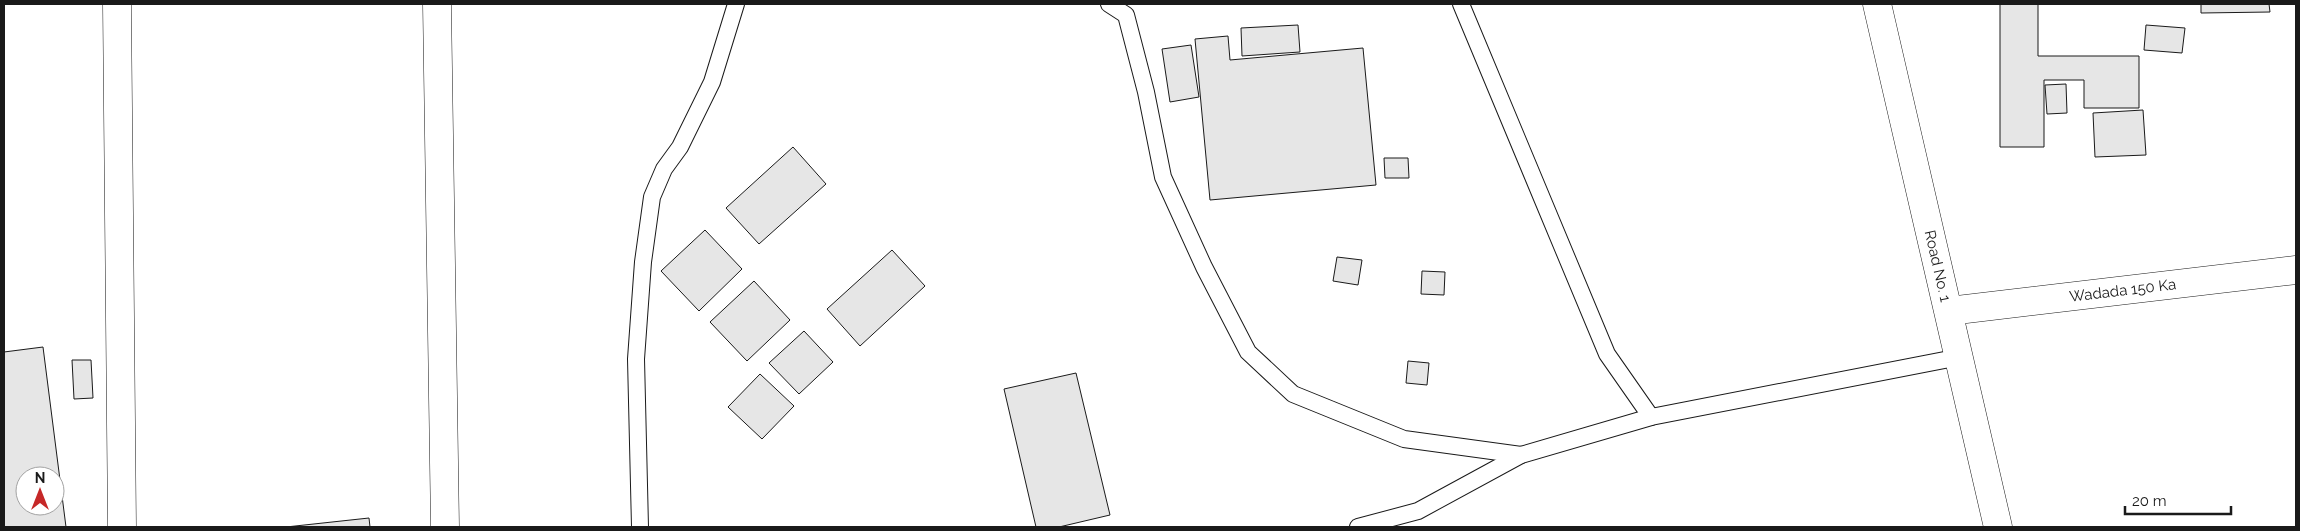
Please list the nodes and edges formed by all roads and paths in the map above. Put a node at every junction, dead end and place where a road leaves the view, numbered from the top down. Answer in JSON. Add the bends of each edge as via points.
{"nodes":[{"id":1,"x":117,"y":4,"type":"edge"},
{"id":2,"x":437,"y":4,"type":"edge"},
{"id":3,"x":736,"y":4,"type":"edge"},
{"id":4,"x":1109,"y":4,"type":"edge"},
{"id":5,"x":1461,"y":4,"type":"edge"},
{"id":6,"x":1877,"y":4,"type":"edge"},
{"id":7,"x":2296,"y":270,"type":"edge"},
{"id":8,"x":1949,"y":311,"type":"junction"},
{"id":9,"x":1960,"y":358,"type":"junction"},
{"id":10,"x":1651,"y":417,"type":"junction"},
{"id":11,"x":1521,"y":455,"type":"junction"},
{"id":12,"x":122,"y":527,"type":"edge"},
{"id":13,"x":445,"y":527,"type":"edge"},
{"id":14,"x":640,"y":527,"type":"edge"},
{"id":15,"x":1358,"y":527,"type":"edge"},
{"id":16,"x":1998,"y":527,"type":"edge"}],
"edges":[{"from":1,"to":12,"type":"main road"},
{"from":2,"to":13,"type":"main road"},
{"from":3,"to":14,"type":"lane","via":[[712,82],[652,197],[643,262],[636,359]]},
{"from":4,"to":11,"type":"lane","via":[[1126,15],[1163,177],[1248,352],[1292,394],[1404,439]]},
{"from":5,"to":10,"type":"lane","via":[[1607,354]]},
{"from":6,"to":8,"type":"main road","name":"Road No. 1"},
{"from":7,"to":8,"type":"main road","name":"Wadada 150 Ka"},
{"from":8,"to":9,"type":"main road","name":"Road No. 1"},
{"from":9,"to":10,"type":"lane"},
{"from":9,"to":16,"type":"main road","name":"Road No. 1"},
{"from":10,"to":11,"type":"lane"},
{"from":11,"to":15,"type":"lane","via":[[1418,511]]}]}
